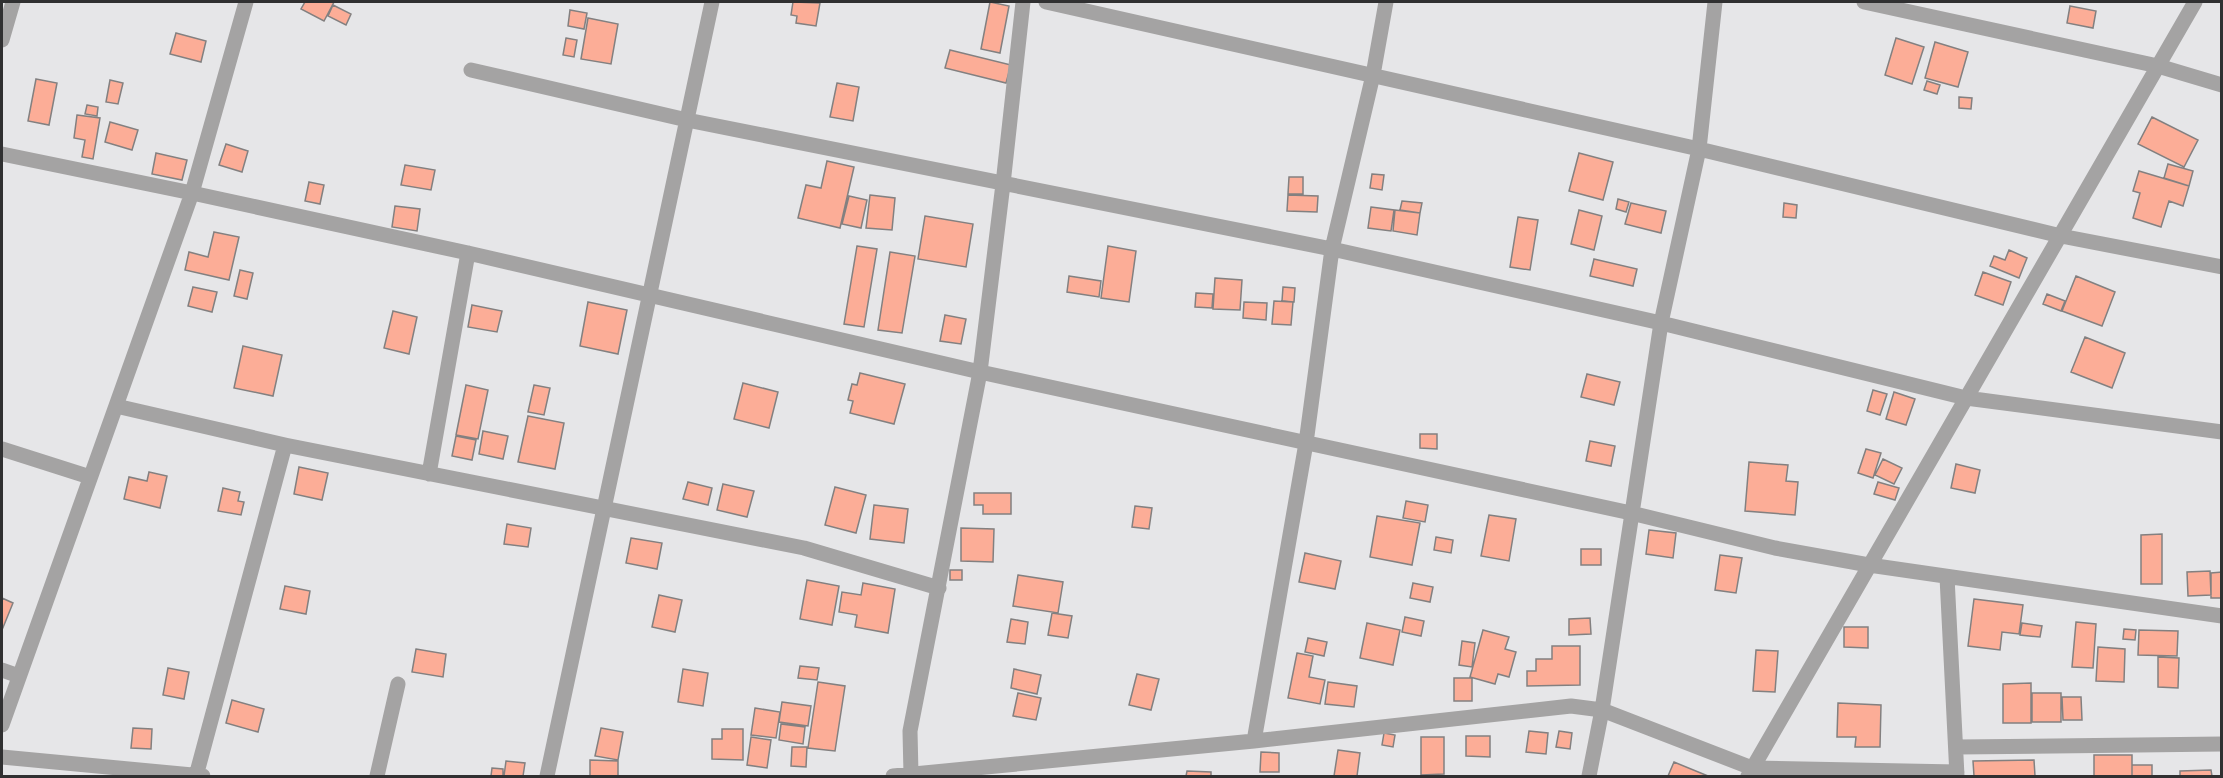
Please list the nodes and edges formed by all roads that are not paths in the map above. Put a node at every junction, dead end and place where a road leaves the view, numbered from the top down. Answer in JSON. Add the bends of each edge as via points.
{"nodes":[{"id":1,"x":13,"y":2,"type":"edge"},
{"id":2,"x":246,"y":2,"type":"edge"},
{"id":3,"x":712,"y":2,"type":"edge"},
{"id":4,"x":1023,"y":2,"type":"edge"},
{"id":5,"x":1046,"y":2,"type":"edge"},
{"id":6,"x":1386,"y":2,"type":"edge"},
{"id":7,"x":1714,"y":2,"type":"edge"},
{"id":8,"x":1864,"y":2,"type":"edge"},
{"id":9,"x":2195,"y":2,"type":"edge"},
{"id":10,"x":2,"y":40,"type":"edge"},
{"id":11,"x":2158,"y":66,"type":"junction"},
{"id":12,"x":471,"y":70,"type":"dead end"},
{"id":13,"x":1373,"y":75,"type":"junction"},
{"id":14,"x":2222,"y":85,"type":"edge"},
{"id":15,"x":687,"y":120,"type":"junction"},
{"id":16,"x":1699,"y":149,"type":"junction"},
{"id":17,"x":2,"y":154,"type":"edge"},
{"id":18,"x":1003,"y":184,"type":"junction"},
{"id":19,"x":192,"y":193,"type":"junction"},
{"id":20,"x":2061,"y":236,"type":"junction"},
{"id":21,"x":1332,"y":249,"type":"junction"},
{"id":22,"x":468,"y":253,"type":"junction"},
{"id":23,"x":2222,"y":267,"type":"edge"},
{"id":24,"x":649,"y":297,"type":"junction"},
{"id":25,"x":1661,"y":323,"type":"junction"},
{"id":26,"x":980,"y":372,"type":"junction"},
{"id":27,"x":1966,"y":398,"type":"junction"},
{"id":28,"x":116,"y":406,"type":"junction"},
{"id":29,"x":2222,"y":432,"type":"edge"},
{"id":30,"x":1306,"y":443,"type":"junction"},
{"id":31,"x":285,"y":445,"type":"junction"},
{"id":32,"x":2,"y":449,"type":"edge"},
{"id":33,"x":429,"y":474,"type":"junction"},
{"id":34,"x":90,"y":477,"type":"junction"},
{"id":35,"x":604,"y":509,"type":"junction"},
{"id":36,"x":1631,"y":513,"type":"junction"},
{"id":37,"x":1869,"y":565,"type":"junction"},
{"id":38,"x":1947,"y":576,"type":"junction"},
{"id":39,"x":939,"y":588,"type":"junction"},
{"id":40,"x":2222,"y":616,"type":"edge"},
{"id":41,"x":2,"y":670,"type":"edge"},
{"id":42,"x":19,"y":676,"type":"junction"},
{"id":43,"x":398,"y":684,"type":"dead end"},
{"id":44,"x":1602,"y":710,"type":"junction"},
{"id":45,"x":2,"y":725,"type":"edge"},
{"id":46,"x":1254,"y":741,"type":"junction"},
{"id":47,"x":2222,"y":744,"type":"edge"},
{"id":48,"x":1957,"y":747,"type":"junction"},
{"id":49,"x":2,"y":757,"type":"edge"},
{"id":50,"x":1750,"y":772,"type":"edge"},
{"id":51,"x":911,"y":774,"type":"junction"},
{"id":52,"x":1957,"y":774,"type":"edge"},
{"id":53,"x":200,"y":776,"type":"edge"},
{"id":54,"x":377,"y":777,"type":"edge"},
{"id":55,"x":547,"y":777,"type":"edge"},
{"id":56,"x":893,"y":777,"type":"edge"},
{"id":57,"x":1589,"y":777,"type":"edge"}],
"edges":[{"from":1,"to":10,"type":"street"},
{"from":2,"to":19,"type":"street"},
{"from":3,"to":15,"type":"street"},
{"from":4,"to":18,"type":"street"},
{"from":5,"to":13,"type":"street"},
{"from":6,"to":13,"type":"street"},
{"from":7,"to":16,"type":"street"},
{"from":8,"to":11,"type":"street"},
{"from":9,"to":11,"type":"street"},
{"from":11,"to":14,"type":"street"},
{"from":11,"to":20,"type":"street"},
{"from":12,"to":15,"type":"street"},
{"from":13,"to":16,"type":"street"},
{"from":13,"to":21,"type":"street"},
{"from":15,"to":18,"type":"street"},
{"from":15,"to":24,"type":"street"},
{"from":16,"to":20,"type":"street"},
{"from":16,"to":25,"type":"street"},
{"from":17,"to":19,"type":"street"},
{"from":18,"to":21,"type":"street"},
{"from":18,"to":26,"type":"street"},
{"from":19,"to":22,"type":"street"},
{"from":19,"to":28,"type":"street"},
{"from":20,"to":23,"type":"street"},
{"from":20,"to":27,"type":"street"},
{"from":21,"to":25,"type":"street"},
{"from":21,"to":30,"type":"street"},
{"from":22,"to":24,"type":"street"},
{"from":22,"to":33,"type":"street"},
{"from":24,"to":26,"type":"street"},
{"from":24,"to":35,"type":"street"},
{"from":25,"to":27,"type":"street"},
{"from":25,"to":36,"type":"street"},
{"from":26,"to":30,"type":"street"},
{"from":26,"to":39,"type":"street"},
{"from":27,"to":29,"type":"street"},
{"from":27,"to":37,"type":"street"},
{"from":28,"to":31,"type":"street"},
{"from":28,"to":34,"type":"street"},
{"from":30,"to":36,"type":"street"},
{"from":30,"to":46,"type":"street"},
{"from":31,"to":33,"type":"street"},
{"from":31,"to":53,"type":"street"},
{"from":32,"to":34,"type":"street"},
{"from":33,"to":35,"type":"street"},
{"from":34,"to":42,"type":"street"},
{"from":35,"to":39,"type":"street","via":[[804,548]]},
{"from":35,"to":55,"type":"street"},
{"from":36,"to":37,"type":"street","via":[[1775,548]]},
{"from":36,"to":44,"type":"street"},
{"from":37,"to":38,"type":"street"},
{"from":37,"to":50,"type":"street"},
{"from":38,"to":40,"type":"street"},
{"from":38,"to":48,"type":"street"},
{"from":39,"to":51,"type":"street","via":[[910,732]]},
{"from":41,"to":42,"type":"street"},
{"from":42,"to":45,"type":"street"},
{"from":43,"to":54,"type":"street"},
{"from":44,"to":46,"type":"street","via":[[1571,706]]},
{"from":44,"to":50,"type":"street"},
{"from":44,"to":57,"type":"street"},
{"from":46,"to":51,"type":"street"},
{"from":47,"to":48,"type":"street"},
{"from":48,"to":52,"type":"street"},
{"from":49,"to":53,"type":"street"},
{"from":50,"to":52,"type":"street"},
{"from":51,"to":56,"type":"street"}]}
